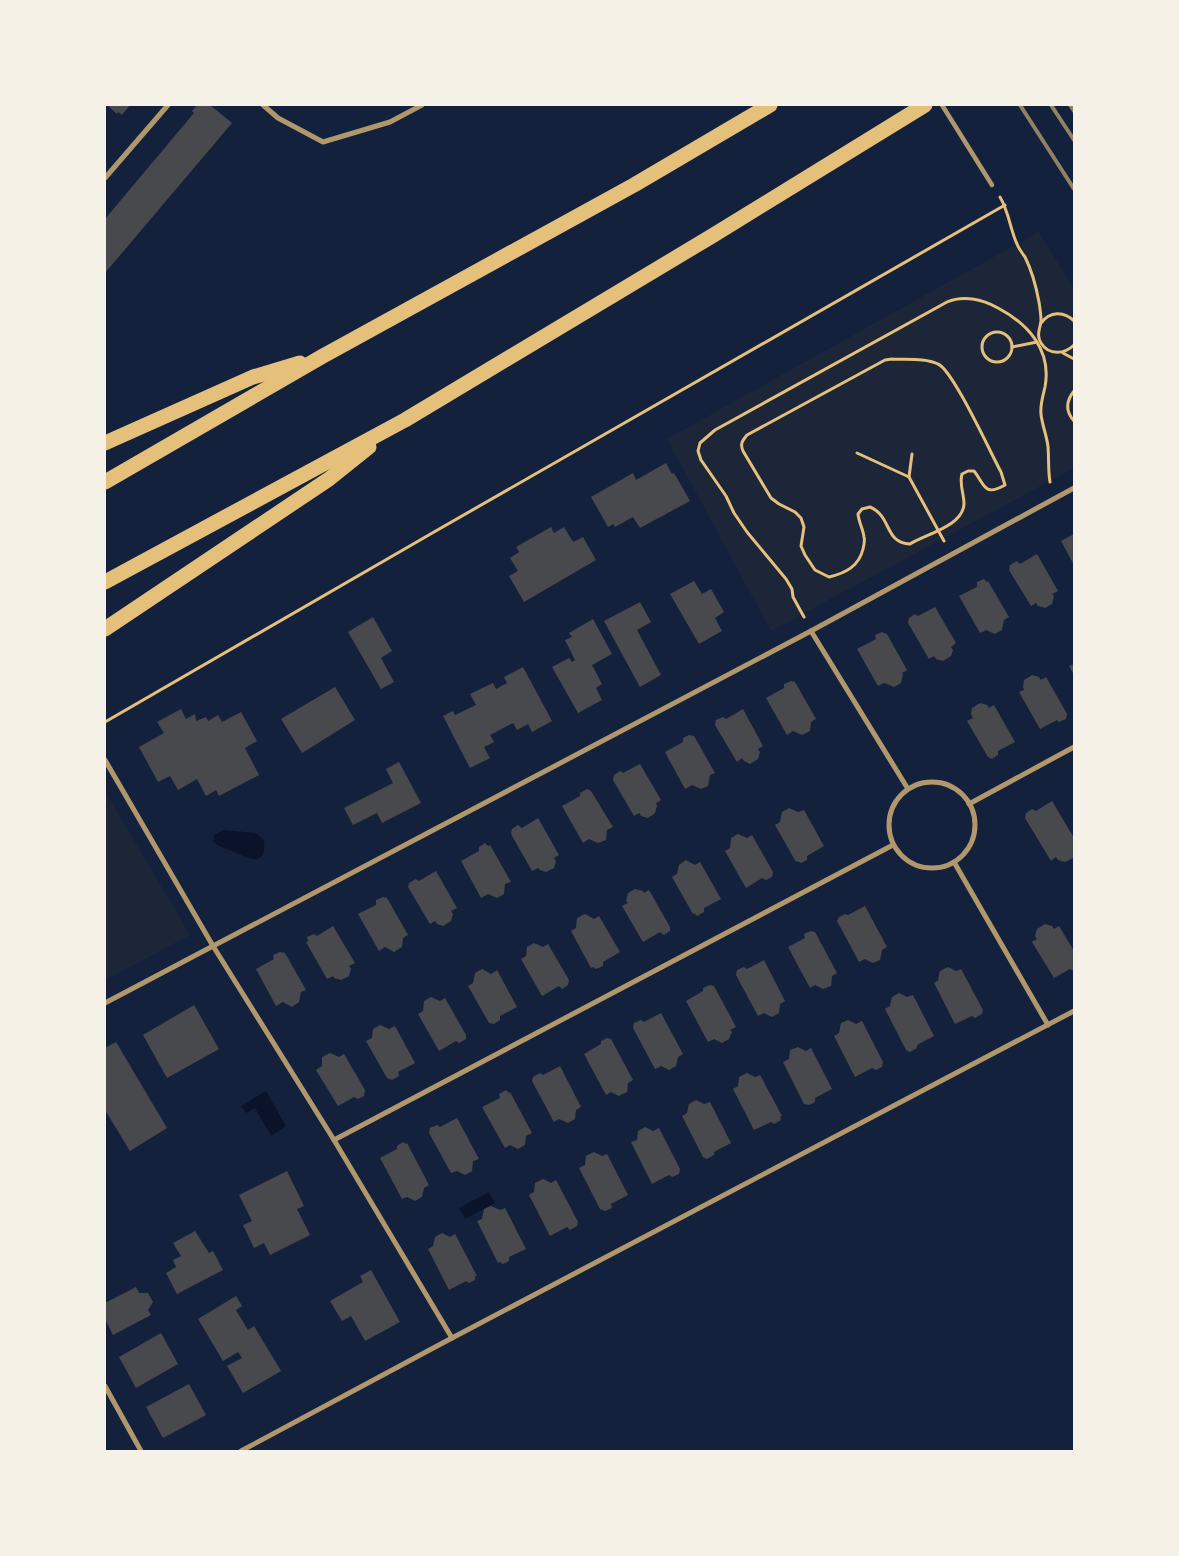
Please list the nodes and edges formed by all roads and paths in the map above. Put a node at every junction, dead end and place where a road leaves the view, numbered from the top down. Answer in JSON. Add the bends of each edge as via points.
{"nodes":[{"id":1,"x":168,"y":105,"type":"edge"},
{"id":2,"x":263,"y":105,"type":"edge"},
{"id":3,"x":422,"y":105,"type":"edge"},
{"id":4,"x":770,"y":105,"type":"edge"},
{"id":5,"x":925,"y":105,"type":"edge"},
{"id":6,"x":942,"y":105,"type":"edge"},
{"id":7,"x":105,"y":178,"type":"edge"},
{"id":8,"x":992,"y":185,"type":"dead end"},
{"id":9,"x":1074,"y":321,"type":"edge"},
{"id":10,"x":1041,"y":324,"type":"junction"},
{"id":11,"x":1038,"y":342,"type":"junction"},
{"id":12,"x":1074,"y":345,"type":"edge"},
{"id":13,"x":1012,"y":347,"type":"junction"},
{"id":14,"x":1063,"y":352,"type":"junction"},
{"id":15,"x":323,"y":356,"type":"junction"},
{"id":16,"x":1074,"y":359,"type":"edge"},
{"id":17,"x":1074,"y":391,"type":"edge"},
{"id":18,"x":405,"y":420,"type":"junction"},
{"id":19,"x":1074,"y":421,"type":"edge"},
{"id":20,"x":105,"y":443,"type":"edge"},
{"id":21,"x":856,"y":453,"type":"dead end"},
{"id":22,"x":912,"y":454,"type":"dead end"},
{"id":23,"x":909,"y":477,"type":"junction"},
{"id":24,"x":105,"y":482,"type":"edge"},
{"id":25,"x":1074,"y":488,"type":"edge"},
{"id":26,"x":1060,"y":496,"type":"junction"},
{"id":27,"x":938,"y":530,"type":"junction"},
{"id":28,"x":951,"y":555,"type":"junction"},
{"id":29,"x":105,"y":582,"type":"edge"},
{"id":30,"x":105,"y":630,"type":"edge"},
{"id":31,"x":811,"y":631,"type":"junction"},
{"id":32,"x":105,"y":722,"type":"edge"},
{"id":33,"x":1074,"y":747,"type":"edge"},
{"id":34,"x":105,"y":760,"type":"edge"},
{"id":35,"x":908,"y":789,"type":"junction"},
{"id":36,"x":969,"y":804,"type":"junction"},
{"id":37,"x":893,"y":845,"type":"junction"},
{"id":38,"x":954,"y":862,"type":"junction"},
{"id":39,"x":213,"y":946,"type":"junction"},
{"id":40,"x":105,"y":1003,"type":"edge"},
{"id":41,"x":1074,"y":1011,"type":"edge"},
{"id":42,"x":1048,"y":1025,"type":"junction"},
{"id":43,"x":334,"y":1140,"type":"junction"},
{"id":44,"x":452,"y":1338,"type":"junction"},
{"id":45,"x":105,"y":1386,"type":"edge"},
{"id":46,"x":141,"y":1451,"type":"edge"},
{"id":47,"x":241,"y":1451,"type":"edge"}],
"edges":[{"from":1,"to":7,"type":"street"},
{"from":2,"to":3,"type":"street","via":[[278,118],[323,142],[390,122]]},
{"from":4,"to":15,"type":"highway","via":[[634,185]]},
{"from":5,"to":18,"type":"highway"},
{"from":6,"to":8,"type":"street"},
{"from":9,"to":10,"type":"path","via":[[1057,313],[1047,316]]},
{"from":10,"to":11,"type":"path"},
{"from":10,"to":32,"type":"path","via":[[1034,280],[1017,244],[1005,205]]},
{"from":11,"to":13,"type":"path"},
{"from":11,"to":14,"type":"path","via":[[1049,351]]},
{"from":11,"to":26,"type":"path","via":[[1045,368],[1041,414],[1048,446],[1049,481]]},
{"from":11,"to":31,"type":"path","via":[[1019,320],[1008,313],[985,302],[956,298],[715,430],[700,443],[701,460],[726,496],[734,514],[786,579]]},
{"from":12,"to":14,"type":"path"},
{"from":13,"to":13,"type":"path","via":[[1004,334],[994,333],[983,341],[982,350],[987,358],[996,362],[1008,357]]},
{"from":14,"to":16,"type":"path"},
{"from":15,"to":20,"type":"highway","via":[[253,376]]},
{"from":15,"to":24,"type":"highway"},
{"from":17,"to":19,"type":"path","via":[[1067,408]]},
{"from":18,"to":29,"type":"highway"},
{"from":18,"to":30,"type":"highway","via":[[329,479]]},
{"from":21,"to":23,"type":"path"},
{"from":22,"to":23,"type":"path"},
{"from":23,"to":27,"type":"path"},
{"from":25,"to":26,"type":"street"},
{"from":26,"to":28,"type":"street"},
{"from":27,"to":27,"type":"path","via":[[910,544],[903,544],[892,538],[879,512],[870,507],[862,509],[858,514],[864,544],[856,564],[835,576],[822,575],[809,563],[801,546],[804,526],[801,518],[771,498],[743,452],[742,440],[885,360],[938,364],[956,385],[1004,480],[1004,485],[995,491],[982,485],[974,471],[962,474],[963,512]]},
{"from":27,"to":28,"type":"path"},
{"from":28,"to":31,"type":"street"},
{"from":31,"to":35,"type":"street"},
{"from":31,"to":39,"type":"street"},
{"from":33,"to":36,"type":"street"},
{"from":34,"to":39,"type":"street"},
{"from":35,"to":36,"type":"street","via":[[924,782],[942,783],[958,790]]},
{"from":35,"to":37,"type":"street","via":[[896,800],[889,814],[888,830]]},
{"from":36,"to":38,"type":"street","via":[[974,816],[972,842]]},
{"from":37,"to":38,"type":"street","via":[[901,857],[926,868],[941,868]]},
{"from":37,"to":43,"type":"street"},
{"from":38,"to":42,"type":"street"},
{"from":39,"to":40,"type":"street"},
{"from":39,"to":43,"type":"street"},
{"from":41,"to":42,"type":"street"},
{"from":42,"to":44,"type":"street"},
{"from":43,"to":44,"type":"street"},
{"from":44,"to":47,"type":"street"},
{"from":45,"to":46,"type":"street"}]}
